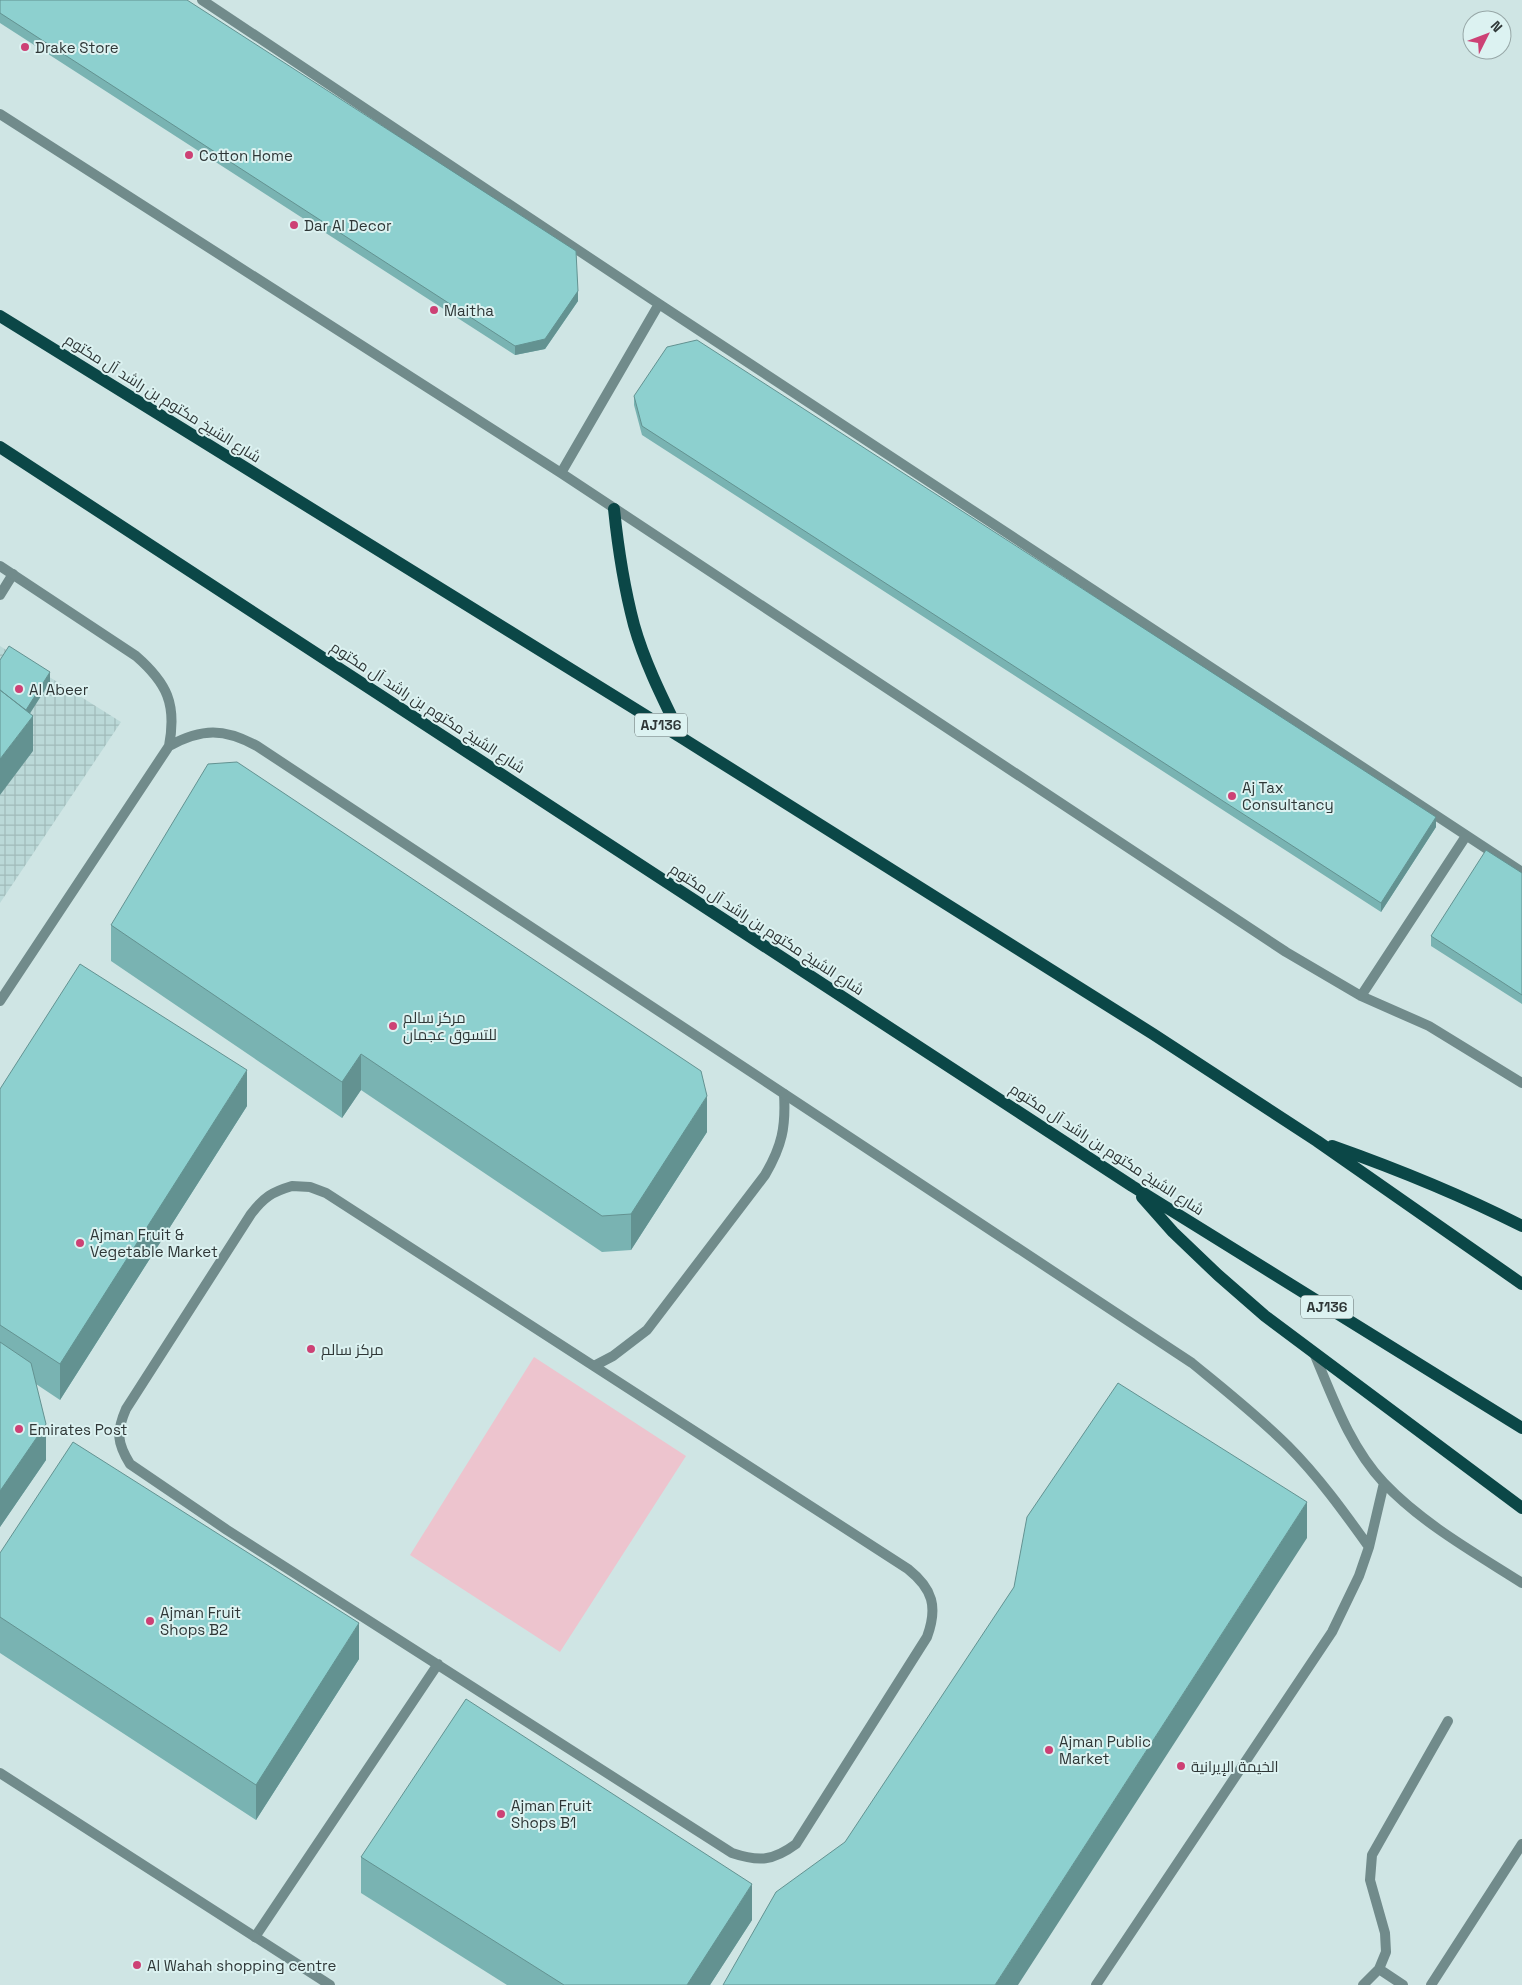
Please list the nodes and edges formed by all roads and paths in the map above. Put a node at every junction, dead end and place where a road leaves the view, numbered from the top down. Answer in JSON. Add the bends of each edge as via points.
{"nodes":[{"id":1,"x":202,"y":0,"type":"edge"},
{"id":2,"x":0,"y":114,"type":"edge"},
{"id":3,"x":659,"y":304,"type":"junction"},
{"id":4,"x":0,"y":316,"type":"edge"},
{"id":5,"x":0,"y":447,"type":"edge"},
{"id":6,"x":561,"y":473,"type":"junction"},
{"id":7,"x":614,"y":509,"type":"junction"},
{"id":8,"x":0,"y":566,"type":"edge"},
{"id":9,"x":13,"y":574,"type":"junction"},
{"id":10,"x":0,"y":595,"type":"edge"},
{"id":11,"x":682,"y":738,"type":"junction"},
{"id":12,"x":169,"y":746,"type":"junction"},
{"id":13,"x":1466,"y":836,"type":"junction"},
{"id":14,"x":1522,"y":872,"type":"edge"},
{"id":15,"x":1361,"y":996,"type":"junction"},
{"id":16,"x":0,"y":1001,"type":"edge"},
{"id":17,"x":1522,"y":1083,"type":"edge"},
{"id":18,"x":784,"y":1094,"type":"junction"},
{"id":19,"x":1318,"y":1141,"type":"junction"},
{"id":20,"x":1132,"y":1186,"type":"junction"},
{"id":21,"x":1522,"y":1226,"type":"edge"},
{"id":22,"x":1522,"y":1284,"type":"edge"},
{"id":23,"x":1314,"y":1353,"type":"junction"},
{"id":24,"x":594,"y":1366,"type":"junction"},
{"id":25,"x":1522,"y":1428,"type":"edge"},
{"id":26,"x":1384,"y":1483,"type":"junction"},
{"id":27,"x":1522,"y":1508,"type":"edge"},
{"id":28,"x":1369,"y":1547,"type":"junction"},
{"id":29,"x":1522,"y":1584,"type":"edge"},
{"id":30,"x":438,"y":1664,"type":"junction"},
{"id":31,"x":1448,"y":1721,"type":"dead end"},
{"id":32,"x":0,"y":1773,"type":"edge"},
{"id":33,"x":1522,"y":1844,"type":"edge"},
{"id":34,"x":255,"y":1937,"type":"junction"},
{"id":35,"x":1379,"y":1969,"type":"junction"},
{"id":36,"x":330,"y":1985,"type":"edge"},
{"id":37,"x":1096,"y":1985,"type":"edge"},
{"id":38,"x":1363,"y":1985,"type":"edge"},
{"id":39,"x":1403,"y":1985,"type":"edge"},
{"id":40,"x":1431,"y":1985,"type":"edge"}],
"edges":[{"from":1,"to":3,"type":"street"},
{"from":2,"to":6,"type":"street"},
{"from":3,"to":6,"type":"street"},
{"from":3,"to":13,"type":"street"},
{"from":4,"to":11,"type":"main road","name":"شارع الشيخ مكتوم بن راشد آل مكتوم","number":"AJ136"},
{"from":5,"to":20,"type":"main road","name":"شارع الشيخ مكتوم بن راشد آل مكتوم","number":"AJ136"},
{"from":6,"to":7,"type":"street"},
{"from":7,"to":11,"type":"main road","via":[[625,588],[635,627],[648,665]]},
{"from":7,"to":15,"type":"street","via":[[1286,952]]},
{"from":8,"to":9,"type":"street"},
{"from":9,"to":10,"type":"street"},
{"from":9,"to":12,"type":"street","via":[[152,670],[164,686],[170,706],[173,726]]},
{"from":11,"to":19,"type":"main road","name":"شارع الشيخ مكتوم بن راشد آل مكتوم","number":"AJ136"},
{"from":12,"to":16,"type":"street"},
{"from":12,"to":18,"type":"street","via":[[204,732],[241,737],[257,746]]},
{"from":13,"to":14,"type":"street"},
{"from":13,"to":15,"type":"street"},
{"from":15,"to":17,"type":"street","via":[[1429,1026]]},
{"from":18,"to":24,"type":"street","via":[[782,1137],[765,1175],[647,1330]]},
{"from":18,"to":28,"type":"street","via":[[1192,1363],[1243,1403],[1289,1447],[1331,1495]]},
{"from":19,"to":21,"type":"main road","via":[[1391,1168]]},
{"from":19,"to":22,"type":"main road","name":"شارع الشيخ مكتوم بن راشد آل مكتوم","number":"AJ136"},
{"from":20,"to":23,"type":"main road","via":[[1218,1275],[1264,1316]]},
{"from":20,"to":25,"type":"main road","name":"شارع الشيخ مكتوم بن راشد آل مكتوم","number":"AJ136"},
{"from":23,"to":26,"type":"street","via":[[1348,1431]]},
{"from":23,"to":27,"type":"main road"},
{"from":24,"to":30,"type":"street","via":[[326,1192],[292,1186],[262,1200],[251,1214],[126,1409],[118,1437],[130,1464],[227,1530]]},
{"from":24,"to":30,"type":"street","via":[[920,1578],[933,1607],[927,1637],[796,1844],[782,1854],[765,1859],[748,1859],[732,1853]]},
{"from":26,"to":28,"type":"street"},
{"from":26,"to":29,"type":"street","via":[[1413,1510]]},
{"from":28,"to":37,"type":"street","via":[[1332,1632]]},
{"from":30,"to":34,"type":"street"},
{"from":31,"to":35,"type":"street","via":[[1372,1856],[1370,1880],[1385,1932],[1386,1952]]},
{"from":32,"to":34,"type":"street"},
{"from":33,"to":40,"type":"street"},
{"from":34,"to":36,"type":"street"},
{"from":35,"to":38,"type":"street"},
{"from":35,"to":39,"type":"street"}]}
